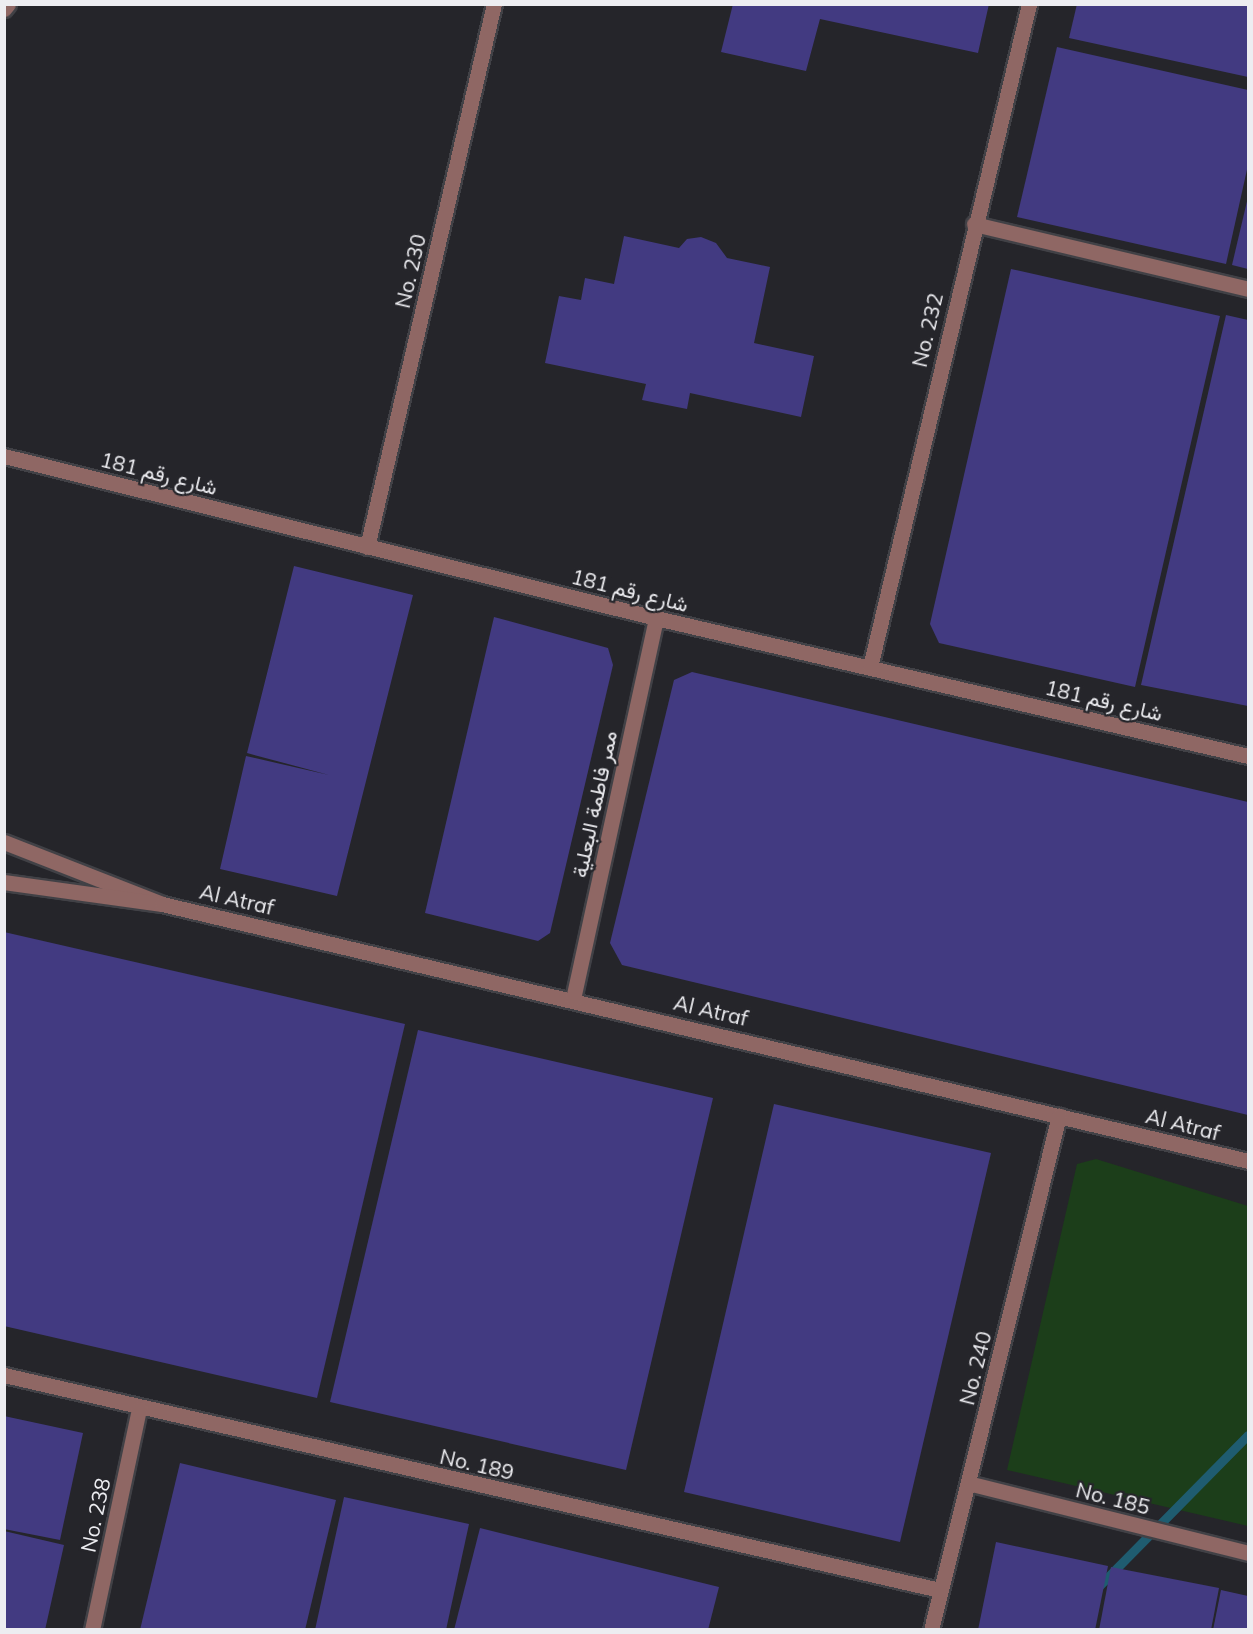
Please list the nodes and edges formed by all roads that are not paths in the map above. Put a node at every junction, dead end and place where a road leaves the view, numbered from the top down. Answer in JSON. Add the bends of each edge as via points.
{"nodes":[{"id":1,"x":8,"y":4,"type":"edge"},
{"id":2,"x":494,"y":4,"type":"edge"},
{"id":3,"x":1029,"y":4,"type":"edge"},
{"id":4,"x":4,"y":9,"type":"edge"},
{"id":5,"x":974,"y":225,"type":"junction"},
{"id":6,"x":1248,"y":289,"type":"edge"},
{"id":7,"x":4,"y":456,"type":"edge"},
{"id":8,"x":367,"y":547,"type":"junction"},
{"id":9,"x":656,"y":618,"type":"junction"},
{"id":10,"x":870,"y":667,"type":"junction"},
{"id":11,"x":1248,"y":756,"type":"edge"},
{"id":12,"x":4,"y":842,"type":"edge"},
{"id":13,"x":4,"y":882,"type":"edge"},
{"id":14,"x":162,"y":904,"type":"junction"},
{"id":15,"x":573,"y":999,"type":"junction"},
{"id":16,"x":1059,"y":1116,"type":"junction"},
{"id":17,"x":1248,"y":1161,"type":"edge"},
{"id":18,"x":4,"y":1375,"type":"edge"},
{"id":19,"x":139,"y":1409,"type":"junction"},
{"id":20,"x":968,"y":1483,"type":"junction"},
{"id":21,"x":1248,"y":1553,"type":"edge"},
{"id":22,"x":940,"y":1590,"type":"junction"},
{"id":23,"x":92,"y":1629,"type":"edge"},
{"id":24,"x":930,"y":1629,"type":"edge"}],
"edges":[{"from":1,"to":4,"type":"street"},
{"from":2,"to":8,"type":"street","name":"No. 230"},
{"from":3,"to":5,"type":"street","name":"No. 232"},
{"from":5,"to":6,"type":"street"},
{"from":5,"to":10,"type":"street","name":"No. 232"},
{"from":7,"to":8,"type":"street","name":"شارع رقم 181"},
{"from":8,"to":9,"type":"street","name":"شارع رقم 181"},
{"from":9,"to":10,"type":"street","name":"شارع رقم 181"},
{"from":9,"to":15,"type":"street","name":"ممر فاطمة البعلية"},
{"from":10,"to":11,"type":"street","name":"شارع رقم 181"},
{"from":12,"to":14,"type":"street","name":"Al Atraf"},
{"from":13,"to":14,"type":"street","name":"Al Atraf"},
{"from":14,"to":15,"type":"street","name":"Al Atraf"},
{"from":15,"to":16,"type":"street","name":"Al Atraf"},
{"from":16,"to":17,"type":"street","name":"Al Atraf"},
{"from":16,"to":20,"type":"street","name":"No. 240"},
{"from":18,"to":19,"type":"street","name":"No. 189"},
{"from":19,"to":22,"type":"street","name":"No. 189"},
{"from":19,"to":23,"type":"street","name":"No. 238"},
{"from":20,"to":21,"type":"street","name":"No. 185"},
{"from":20,"to":22,"type":"street","name":"No. 240"},
{"from":22,"to":24,"type":"street","name":"No. 240"}]}
